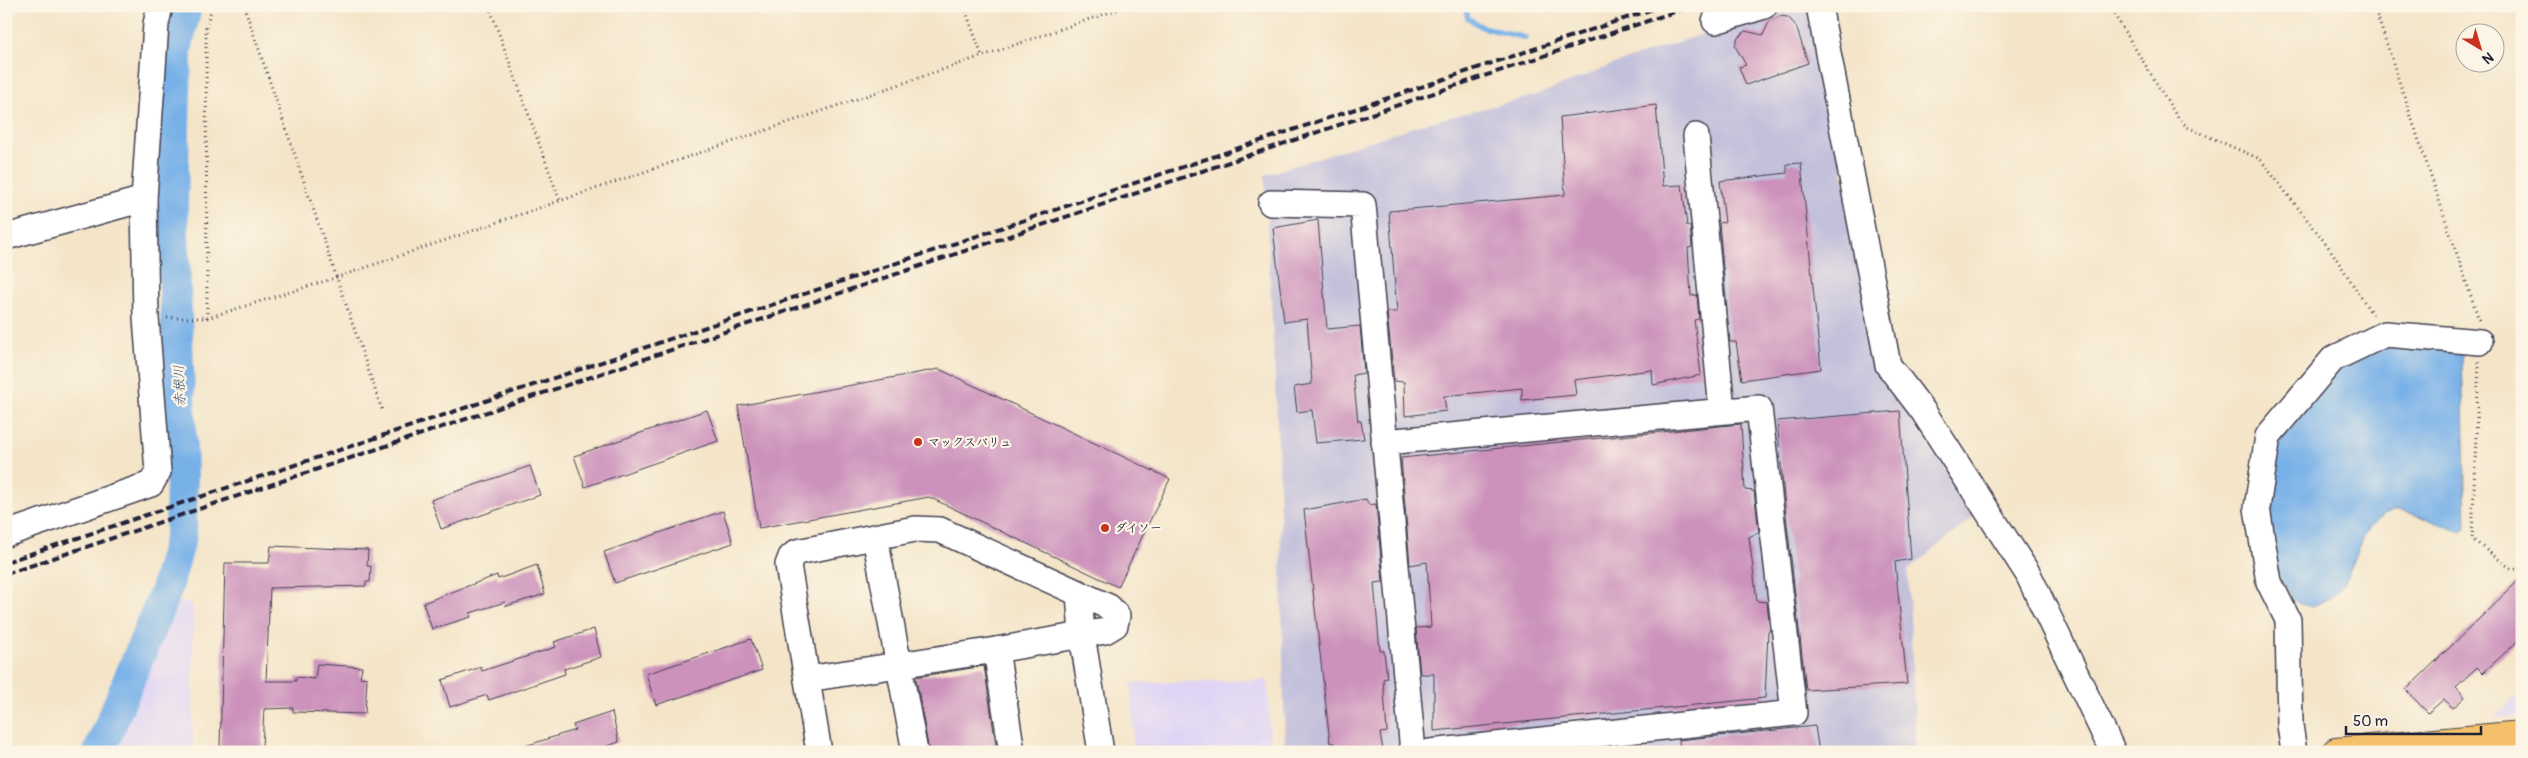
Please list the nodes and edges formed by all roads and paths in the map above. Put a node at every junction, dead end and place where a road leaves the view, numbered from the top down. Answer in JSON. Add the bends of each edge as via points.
{"nodes":[{"id":1,"x":160,"y":6,"type":"edge"},
{"id":2,"x":212,"y":6,"type":"edge"},
{"id":3,"x":244,"y":6,"type":"edge"},
{"id":4,"x":489,"y":6,"type":"edge"},
{"id":5,"x":964,"y":6,"type":"edge"},
{"id":6,"x":1128,"y":6,"type":"edge"},
{"id":7,"x":1764,"y":6,"type":"edge"},
{"id":8,"x":1819,"y":6,"type":"edge"},
{"id":9,"x":2109,"y":6,"type":"edge"},
{"id":10,"x":2374,"y":6,"type":"edge"},
{"id":11,"x":1716,"y":21,"type":"dead end"},
{"id":12,"x":982,"y":56,"type":"junction"},
{"id":13,"x":1696,"y":136,"type":"dead end"},
{"id":14,"x":144,"y":199,"type":"junction"},
{"id":15,"x":560,"y":201,"type":"junction"},
{"id":16,"x":1271,"y":204,"type":"dead end"},
{"id":17,"x":6,"y":237,"type":"edge"},
{"id":18,"x":338,"y":276,"type":"junction"},
{"id":19,"x":146,"y":318,"type":"junction"},
{"id":20,"x":207,"y":318,"type":"junction"},
{"id":21,"x":2385,"y":334,"type":"junction"},
{"id":22,"x":2480,"y":342,"type":"junction"},
{"id":23,"x":382,"y":410,"type":"dead end"},
{"id":24,"x":1722,"y":410,"type":"junction"},
{"id":25,"x":1384,"y":442,"type":"junction"},
{"id":26,"x":6,"y":534,"type":"edge"},
{"id":27,"x":875,"y":537,"type":"junction"},
{"id":28,"x":2522,"y":570,"type":"edge"},
{"id":29,"x":1079,"y":593,"type":"junction"},
{"id":30,"x":1082,"y":635,"type":"junction"},
{"id":31,"x":996,"y":650,"type":"junction"},
{"id":32,"x":900,"y":665,"type":"junction"},
{"id":33,"x":807,"y":679,"type":"junction"},
{"id":34,"x":2522,"y":735,"type":"edge"},
{"id":35,"x":820,"y":752,"type":"edge"},
{"id":36,"x":915,"y":752,"type":"edge"},
{"id":37,"x":1012,"y":752,"type":"edge"},
{"id":38,"x":1101,"y":752,"type":"edge"},
{"id":39,"x":1413,"y":752,"type":"edge"},
{"id":40,"x":1430,"y":752,"type":"edge"},
{"id":41,"x":2113,"y":752,"type":"edge"},
{"id":42,"x":2294,"y":752,"type":"edge"},
{"id":43,"x":2336,"y":752,"type":"edge"}],
"edges":[{"from":1,"to":14,"type":"street"},
{"from":2,"to":20,"type":"path","via":[[206,28]]},
{"from":3,"to":18,"type":"path"},
{"from":4,"to":15,"type":"path"},
{"from":5,"to":12,"type":"path"},
{"from":6,"to":12,"type":"path"},
{"from":7,"to":11,"type":"street"},
{"from":8,"to":41,"type":"street","via":[[1888,365],[1923,411],[2028,574]]},
{"from":9,"to":21,"type":"path","via":[[2176,115],[2187,127],[2260,159],[2330,249]]},
{"from":10,"to":22,"type":"path","via":[[2480,323]]},
{"from":12,"to":15,"type":"path"},
{"from":13,"to":24,"type":"street"},
{"from":14,"to":17,"type":"street"},
{"from":14,"to":19,"type":"street"},
{"from":15,"to":18,"type":"path"},
{"from":16,"to":25,"type":"street","via":[[1363,205]]},
{"from":18,"to":20,"type":"path"},
{"from":18,"to":23,"type":"path"},
{"from":19,"to":20,"type":"path"},
{"from":19,"to":26,"type":"street","via":[[158,472],[151,484]]},
{"from":21,"to":22,"type":"street"},
{"from":21,"to":42,"type":"street","via":[[2333,359],[2268,436],[2257,508],[2269,582],[2288,620],[2290,725]]},
{"from":22,"to":28,"type":"path","via":[[2472,539],[2510,568]]},
{"from":24,"to":25,"type":"street"},
{"from":24,"to":40,"type":"street","via":[[1759,408],[1794,713]]},
{"from":25,"to":39,"type":"street"},
{"from":27,"to":29,"type":"street","via":[[915,529],[940,530]]},
{"from":27,"to":32,"type":"street"},
{"from":27,"to":33,"type":"street","via":[[797,552],[790,557],[788,565]]},
{"from":29,"to":30,"type":"street"},
{"from":29,"to":30,"type":"street","via":[[1109,607],[1116,616],[1115,625],[1106,631]]},
{"from":30,"to":31,"type":"street"},
{"from":30,"to":38,"type":"street"},
{"from":31,"to":32,"type":"street"},
{"from":31,"to":37,"type":"street"},
{"from":32,"to":33,"type":"street"},
{"from":32,"to":36,"type":"street"},
{"from":33,"to":35,"type":"street"},
{"from":34,"to":43,"type":"highway"}]}
